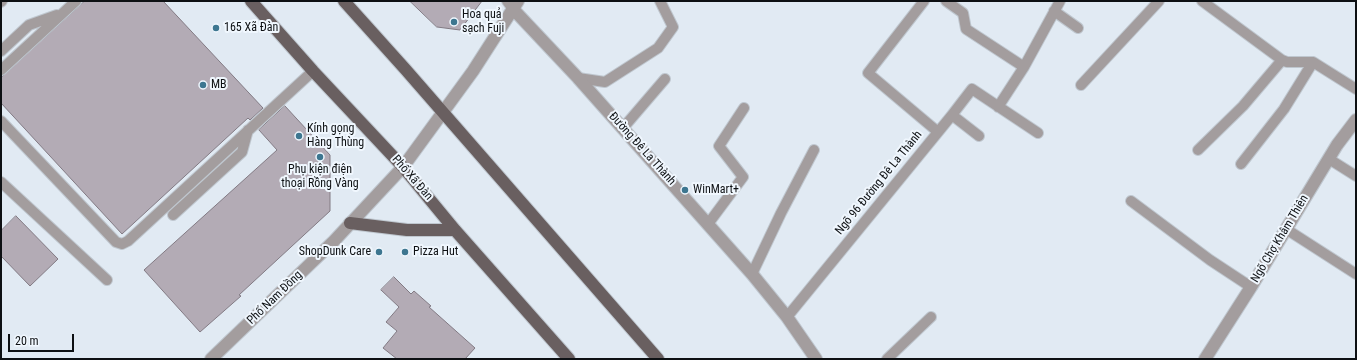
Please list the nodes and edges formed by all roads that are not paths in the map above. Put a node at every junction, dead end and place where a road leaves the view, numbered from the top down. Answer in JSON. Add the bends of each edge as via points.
{"nodes":[{"id":1,"x":76,"y":1,"type":"edge"},
{"id":2,"x":251,"y":1,"type":"edge"},
{"id":3,"x":344,"y":1,"type":"edge"},
{"id":4,"x":660,"y":1,"type":"edge"},
{"id":5,"x":924,"y":1,"type":"edge"},
{"id":6,"x":946,"y":1,"type":"edge"},
{"id":7,"x":1060,"y":1,"type":"edge"},
{"id":8,"x":1159,"y":1,"type":"edge"},
{"id":9,"x":1202,"y":1,"type":"edge"},
{"id":10,"x":512,"y":4,"type":"edge"},
{"id":11,"x":1054,"y":12,"type":"junction"},
{"id":12,"x":62,"y":14,"type":"junction"},
{"id":13,"x":1078,"y":28,"type":"dead end"},
{"id":14,"x":1,"y":51,"type":"edge"},
{"id":15,"x":1282,"y":60,"type":"junction"},
{"id":16,"x":1313,"y":62,"type":"junction"},
{"id":17,"x":1024,"y":67,"type":"junction"},
{"id":18,"x":1,"y":70,"type":"edge"},
{"id":19,"x":313,"y":71,"type":"junction"},
{"id":20,"x":578,"y":78,"type":"junction"},
{"id":21,"x":665,"y":79,"type":"dead end"},
{"id":22,"x":1081,"y":85,"type":"dead end"},
{"id":23,"x":1356,"y":89,"type":"edge"},
{"id":24,"x":998,"y":107,"type":"junction"},
{"id":25,"x":744,"y":108,"type":"dead end"},
{"id":26,"x":442,"y":112,"type":"junction"},
{"id":27,"x":952,"y":115,"type":"junction"},
{"id":28,"x":1356,"y":120,"type":"edge"},
{"id":29,"x":1,"y":121,"type":"edge"},
{"id":30,"x":623,"y":128,"type":"junction"},
{"id":31,"x":248,"y":130,"type":"junction"},
{"id":32,"x":938,"y":132,"type":"junction"},
{"id":33,"x":1038,"y":133,"type":"dead end"},
{"id":34,"x":979,"y":136,"type":"dead end"},
{"id":35,"x":814,"y":150,"type":"dead end"},
{"id":36,"x":1198,"y":150,"type":"dead end"},
{"id":37,"x":1329,"y":159,"type":"junction"},
{"id":38,"x":1241,"y":164,"type":"dead end"},
{"id":39,"x":403,"y":167,"type":"junction"},
{"id":40,"x":1356,"y":176,"type":"edge"},
{"id":41,"x":1,"y":182,"type":"edge"},
{"id":42,"x":1131,"y":201,"type":"dead end"},
{"id":43,"x":173,"y":215,"type":"dead end"},
{"id":44,"x":350,"y":223,"type":"junction"},
{"id":45,"x":708,"y":224,"type":"junction"},
{"id":46,"x":1286,"y":229,"type":"junction"},
{"id":47,"x":455,"y":230,"type":"junction"},
{"id":48,"x":752,"y":274,"type":"junction"},
{"id":49,"x":1356,"y":274,"type":"edge"},
{"id":50,"x":107,"y":280,"type":"dead end"},
{"id":51,"x":1251,"y":287,"type":"junction"},
{"id":52,"x":787,"y":317,"type":"junction"},
{"id":53,"x":931,"y":317,"type":"dead end"},
{"id":54,"x":212,"y":359,"type":"edge"},
{"id":55,"x":569,"y":359,"type":"edge"},
{"id":56,"x":658,"y":359,"type":"edge"},
{"id":57,"x":816,"y":359,"type":"edge"},
{"id":58,"x":887,"y":359,"type":"edge"},
{"id":59,"x":1205,"y":359,"type":"edge"}],
"edges":[{"from":1,"to":12,"type":"lane"},
{"from":2,"to":19,"type":"main road","name":"Phố Xã Đàn"},
{"from":3,"to":26,"type":"main road"},
{"from":4,"to":20,"type":"lane","via":[[673,27],[658,48],[606,82]]},
{"from":5,"to":32,"type":"lane","via":[[868,73]]},
{"from":6,"to":17,"type":"lane","via":[[963,13],[966,29]]},
{"from":7,"to":11,"type":"lane"},
{"from":8,"to":22,"type":"lane"},
{"from":9,"to":15,"type":"lane"},
{"from":10,"to":20,"type":"street","name":"Đường Đê La Thành"},
{"from":10,"to":26,"type":"street","name":"Phố Nam Đồng","via":[[473,71]]},
{"from":11,"to":13,"type":"lane"},
{"from":11,"to":17,"type":"lane"},
{"from":12,"to":14,"type":"lane","via":[[29,25]]},
{"from":12,"to":18,"type":"lane"},
{"from":15,"to":16,"type":"lane"},
{"from":15,"to":36,"type":"lane","via":[[1243,106]]},
{"from":16,"to":23,"type":"lane"},
{"from":16,"to":38,"type":"lane","via":[[1284,109]]},
{"from":17,"to":24,"type":"lane"},
{"from":19,"to":31,"type":"lane"},
{"from":19,"to":39,"type":"main road","name":"Phố Xã Đàn"},
{"from":20,"to":30,"type":"street","name":"Đường Đê La Thành"},
{"from":21,"to":30,"type":"lane"},
{"from":24,"to":27,"type":"lane","name":"Ngõ 96 Đường Đê La Thành","via":[[972,89]]},
{"from":24,"to":33,"type":"lane","name":"Ngõ 96 Đường Đê La Thành"},
{"from":25,"to":45,"type":"lane","via":[[719,146],[743,177]]},
{"from":26,"to":39,"type":"street","name":"Phố Nam Đồng"},
{"from":26,"to":56,"type":"main road"},
{"from":27,"to":32,"type":"lane","name":"Ngõ 96 Đường Đê La Thành"},
{"from":27,"to":34,"type":"lane"},
{"from":28,"to":37,"type":"street","name":"Ngõ Chợ Khâm Thiên"},
{"from":29,"to":31,"type":"lane","via":[[116,242],[122,244]]},
{"from":30,"to":45,"type":"street","name":"Đường Đê La Thành"},
{"from":31,"to":43,"type":"lane","via":[[242,152]]},
{"from":32,"to":52,"type":"lane","name":"Ngõ 96 Đường Đê La Thành"},
{"from":35,"to":48,"type":"lane"},
{"from":37,"to":40,"type":"lane"},
{"from":37,"to":46,"type":"street","name":"Ngõ Chợ Khâm Thiên"},
{"from":39,"to":44,"type":"street","name":"Phố Nam Đồng"},
{"from":39,"to":47,"type":"main road","name":"Phố Xã Đàn"},
{"from":41,"to":50,"type":"lane"},
{"from":42,"to":51,"type":"lane"},
{"from":44,"to":47,"type":"main road","via":[[407,230]]},
{"from":44,"to":54,"type":"street","name":"Phố Nam Đồng"},
{"from":45,"to":48,"type":"street","name":"Đường Đê La Thành"},
{"from":46,"to":49,"type":"lane"},
{"from":46,"to":51,"type":"street","name":"Ngõ Chợ Khâm Thiên"},
{"from":47,"to":55,"type":"main road","name":"Phố Xã Đàn"},
{"from":48,"to":52,"type":"street","name":"Đường Đê La Thành"},
{"from":51,"to":59,"type":"street","name":"Ngõ Chợ Khâm Thiên"},
{"from":52,"to":57,"type":"street","name":"Đường Đê La Thành"},
{"from":53,"to":58,"type":"lane"}]}
